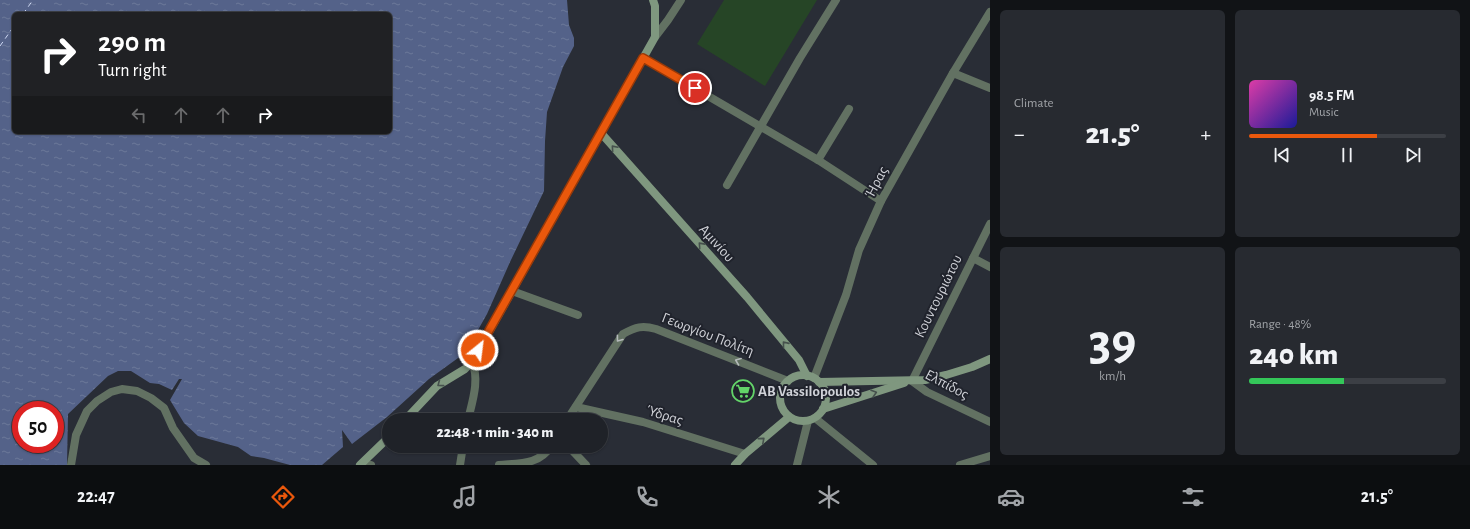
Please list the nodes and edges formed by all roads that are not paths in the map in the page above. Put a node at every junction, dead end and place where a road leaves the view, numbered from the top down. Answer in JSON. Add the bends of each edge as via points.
{"nodes":[{"id":1,"x":653,"y":0,"type":"edge"},
{"id":2,"x":681,"y":0,"type":"edge"},
{"id":3,"x":836,"y":0,"type":"edge"},
{"id":4,"x":990,"y":12,"type":"edge"},
{"id":5,"x":655,"y":37,"type":"junction"},
{"id":6,"x":643,"y":58,"type":"junction"},
{"id":7,"x":953,"y":73,"type":"junction"},
{"id":8,"x":990,"y":88,"type":"edge"},
{"id":9,"x":849,"y":109,"type":"dead end"},
{"id":10,"x":760,"y":126,"type":"junction"},
{"id":11,"x":601,"y":133,"type":"junction"},
{"id":12,"x":818,"y":160,"type":"junction"},
{"id":13,"x":727,"y":186,"type":"dead end"},
{"id":14,"x":881,"y":201,"type":"junction"},
{"id":15,"x":990,"y":224,"type":"edge"},
{"id":16,"x":973,"y":258,"type":"junction"},
{"id":17,"x":990,"y":267,"type":"edge"},
{"id":18,"x":512,"y":291,"type":"junction"},
{"id":19,"x":578,"y":315,"type":"dead end"},
{"id":20,"x":990,"y":359,"type":"edge"},
{"id":21,"x":472,"y":362,"type":"junction"},
{"id":22,"x":813,"y":379,"type":"junction"},
{"id":23,"x":788,"y":380,"type":"junction"},
{"id":24,"x":912,"y":381,"type":"junction"},
{"id":25,"x":576,"y":407,"type":"junction"},
{"id":26,"x":823,"y":409,"type":"junction"},
{"id":27,"x":412,"y":413,"type":"edge"},
{"id":28,"x":469,"y":413,"type":"edge"},
{"id":29,"x":572,"y":413,"type":"edge"},
{"id":30,"x":789,"y":417,"type":"junction"},
{"id":31,"x":812,"y":419,"type":"junction"},
{"id":32,"x":990,"y":422,"type":"edge"},
{"id":33,"x":382,"y":445,"type":"edge"},
{"id":34,"x":462,"y":453,"type":"edge"},
{"id":35,"x":545,"y":453,"type":"edge"},
{"id":36,"x":575,"y":453,"type":"edge"},
{"id":37,"x":746,"y":454,"type":"junction"},
{"id":38,"x":990,"y":456,"type":"edge"},
{"id":39,"x":365,"y":464,"type":"edge"},
{"id":40,"x":71,"y":465,"type":"edge"},
{"id":41,"x":206,"y":465,"type":"edge"},
{"id":42,"x":460,"y":465,"type":"edge"},
{"id":43,"x":499,"y":465,"type":"edge"},
{"id":44,"x":586,"y":465,"type":"edge"},
{"id":45,"x":735,"y":465,"type":"edge"},
{"id":46,"x":797,"y":465,"type":"edge"},
{"id":47,"x":872,"y":465,"type":"edge"},
{"id":48,"x":960,"y":465,"type":"edge"}],
"edges":[{"from":1,"to":5,"type":"main road"},
{"from":2,"to":5,"type":"street"},
{"from":3,"to":10,"type":"street"},
{"from":4,"to":7,"type":"street","name":"Ήρας"},
{"from":5,"to":6,"type":"main road"},
{"from":6,"to":10,"type":"street"},
{"from":6,"to":11,"type":"main road"},
{"from":7,"to":8,"type":"street"},
{"from":7,"to":14,"type":"street","name":"Ήρας"},
{"from":9,"to":12,"type":"street"},
{"from":10,"to":12,"type":"street"},
{"from":10,"to":13,"type":"street"},
{"from":11,"to":18,"type":"main road"},
{"from":22,"to":11,"type":"main road","name":"Αμινίου","one_way":true,"via":[[747,297]]},
{"from":12,"to":14,"type":"street"},
{"from":14,"to":22,"type":"street","name":"Ήρας","via":[[859,250],[846,295]]},
{"from":15,"to":16,"type":"street","name":"Κουντουριώτου"},
{"from":16,"to":17,"type":"street"},
{"from":16,"to":24,"type":"street","name":"Κουντουριώτου"},
{"from":18,"to":19,"type":"street"},
{"from":18,"to":21,"type":"main road"},
{"from":20,"to":24,"type":"main road","via":[[946,375]]},
{"from":21,"to":27,"type":"main road","one_way":true,"via":[[437,386]]},
{"from":21,"to":28,"type":"street","via":[[475,382]]},
{"from":22,"to":23,"type":"main road","via":[[794,377]]},
{"from":22,"to":24,"type":"main road"},
{"from":22,"to":26,"type":"main road","via":[[825,394]]},
{"from":23,"to":25,"type":"street","name":"Γεωργίου Πολίτη","one_way":true,"via":[[645,326],[623,334]]},
{"from":23,"to":30,"type":"main road","via":[[780,392],[780,399],[784,412]]},
{"from":26,"to":24,"type":"main road","one_way":true},
{"from":24,"to":32,"type":"street","name":"Ελπίδος","via":[[927,392]]},
{"from":25,"to":29,"type":"street","name":"Γεωργίου Πολίτη"},
{"from":25,"to":37,"type":"street","name":"Ύδρας","via":[[643,422]]},
{"from":26,"to":31,"type":"main road"},
{"from":30,"to":31,"type":"main road","via":[[802,422]]},
{"from":37,"to":30,"type":"main road","one_way":true},
{"from":31,"to":46,"type":"street"},
{"from":31,"to":47,"type":"street"},
{"from":33,"to":39,"type":"main road"},
{"from":34,"to":42,"type":"street"},
{"from":35,"to":43,"type":"street","via":[[531,463]]},
{"from":36,"to":44,"type":"street"},
{"from":37,"to":45,"type":"main road"},
{"from":38,"to":48,"type":"street"},
{"from":40,"to":41,"type":"street","via":[[76,435],[87,411],[110,392],[122,389],[137,391],[164,408],[173,428],[194,458]]}]}
